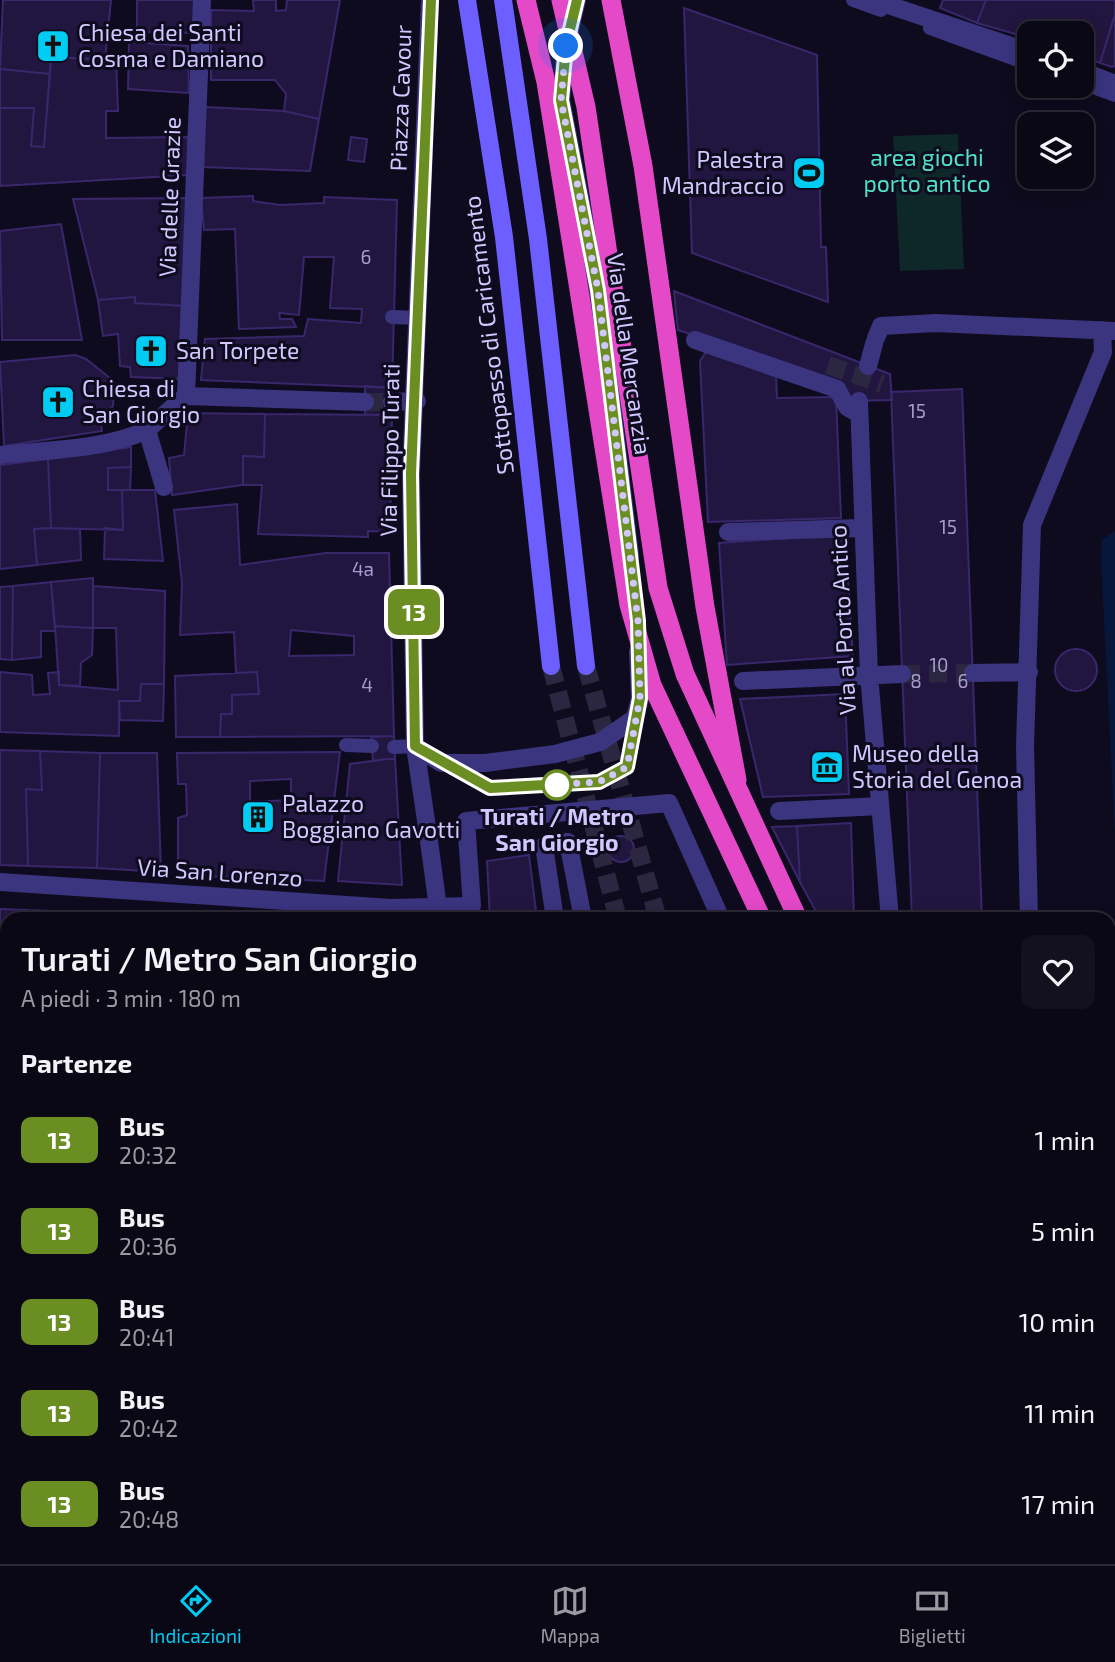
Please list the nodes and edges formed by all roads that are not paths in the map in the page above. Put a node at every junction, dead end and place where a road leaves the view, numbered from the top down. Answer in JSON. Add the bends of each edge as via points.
{"nodes":[{"id":1,"x":202,"y":0,"type":"edge"},
{"id":2,"x":430,"y":0,"type":"edge"},
{"id":3,"x":467,"y":0,"type":"edge"},
{"id":4,"x":503,"y":0,"type":"edge"},
{"id":5,"x":526,"y":0,"type":"edge"},
{"id":6,"x":561,"y":0,"type":"edge"},
{"id":7,"x":577,"y":0,"type":"edge"},
{"id":8,"x":611,"y":0,"type":"edge"},
{"id":9,"x":853,"y":0,"type":"edge"},
{"id":10,"x":873,"y":0,"type":"edge"},
{"id":11,"x":1017,"y":48,"type":"edge"},
{"id":12,"x":1017,"y":60,"type":"edge"},
{"id":13,"x":1094,"y":76,"type":"edge"},
{"id":14,"x":1115,"y":84,"type":"edge"},
{"id":15,"x":1094,"y":87,"type":"edge"},
{"id":16,"x":1115,"y":95,"type":"edge"},
{"id":17,"x":422,"y":198,"type":"joint"},
{"id":18,"x":392,"y":317,"type":"dead end"},
{"id":19,"x":418,"y":318,"type":"junction"},
{"id":20,"x":1108,"y":330,"type":"edge"},
{"id":21,"x":695,"y":340,"type":"dead end"},
{"id":22,"x":868,"y":366,"type":"dead end"},
{"id":23,"x":186,"y":396,"type":"junction"},
{"id":24,"x":416,"y":401,"type":"junction"},
{"id":25,"x":365,"y":402,"type":"tunnel mouth"},
{"id":26,"x":392,"y":402,"type":"tunnel mouth"},
{"id":27,"x":147,"y":430,"type":"junction"},
{"id":28,"x":0,"y":455,"type":"edge"},
{"id":29,"x":163,"y":487,"type":"dead end"},
{"id":30,"x":862,"y":528,"type":"junction"},
{"id":31,"x":728,"y":532,"type":"dead end"},
{"id":32,"x":551,"y":666,"type":"tunnel mouth"},
{"id":33,"x":586,"y":666,"type":"tunnel mouth"},
{"id":34,"x":1030,"y":672,"type":"junction"},
{"id":35,"x":973,"y":673,"type":"tunnel mouth"},
{"id":36,"x":902,"y":674,"type":"tunnel mouth"},
{"id":37,"x":869,"y":675,"type":"junction"},
{"id":38,"x":743,"y":681,"type":"dead end"},
{"id":39,"x":635,"y":718,"type":"junction"},
{"id":40,"x":346,"y":746,"type":"dead end"},
{"id":41,"x":372,"y":746,"type":"dead end"},
{"id":42,"x":415,"y":746,"type":"junction"},
{"id":43,"x":394,"y":747,"type":"dead end"},
{"id":44,"x":441,"y":763,"type":"junction"},
{"id":45,"x":741,"y":801,"type":"junction"},
{"id":46,"x":880,"y":806,"type":"junction"},
{"id":47,"x":779,"y":811,"type":"dead end"},
{"id":48,"x":0,"y":883,"type":"edge"},
{"id":49,"x":328,"y":912,"type":"edge"},
{"id":50,"x":439,"y":912,"type":"edge"},
{"id":51,"x":444,"y":912,"type":"edge"},
{"id":52,"x":555,"y":912,"type":"edge"},
{"id":53,"x":582,"y":912,"type":"edge"},
{"id":54,"x":717,"y":912,"type":"edge"},
{"id":55,"x":759,"y":912,"type":"edge"},
{"id":56,"x":795,"y":912,"type":"edge"},
{"id":57,"x":889,"y":912,"type":"edge"},
{"id":58,"x":1029,"y":912,"type":"edge"}],
"edges":[{"from":1,"to":23,"type":"street","name":"Via delle Grazie"},
{"from":2,"to":17,"type":"street","name":"Piazza Cavour"},
{"from":3,"to":32,"type":"main road","name":"Sottopasso di Caricamento","via":[[504,237]]},
{"from":4,"to":33,"type":"main road","via":[[538,239]]},
{"from":5,"to":55,"type":"highway","bridge":true,"via":[[546,82],[629,606],[652,685]]},
{"from":6,"to":45,"type":"highway","bridge":true,"via":[[586,107],[658,588],[685,674]]},
{"from":7,"to":39,"type":"street","name":"Via della Mercanzia","via":[[566,46],[561,100],[598,290],[638,621],[640,698]]},
{"from":8,"to":45,"type":"highway","bridge":true,"via":[[643,166],[705,607]]},
{"from":9,"to":12,"type":"lane"},
{"from":10,"to":11,"type":"street"},
{"from":13,"to":14,"type":"street"},
{"from":15,"to":16,"type":"lane"},
{"from":17,"to":19,"type":"street","name":"Via Filippo Turati"},
{"from":18,"to":19,"type":"lane"},
{"from":19,"to":24,"type":"street","name":"Via Filippo Turati"},
{"from":20,"to":22,"type":"street","via":[[936,323],[881,326]]},
{"from":20,"to":34,"type":"street","via":[[1032,525]]},
{"from":21,"to":30,"type":"street","name":"Via al Porto Antico","via":[[837,389],[847,407],[859,407]]},
{"from":23,"to":25,"type":"street"},
{"from":23,"to":27,"type":"street"},
{"from":24,"to":26,"type":"street"},
{"from":24,"to":42,"type":"street","name":"Via Filippo Turati","via":[[411,474]]},
{"from":27,"to":28,"type":"street","via":[[111,440]]},
{"from":27,"to":29,"type":"street"},
{"from":30,"to":31,"type":"street"},
{"from":30,"to":37,"type":"street","name":"Via al Porto Antico"},
{"from":34,"to":35,"type":"street"},
{"from":34,"to":58,"type":"street","via":[[1025,746]]},
{"from":36,"to":37,"type":"street"},
{"from":37,"to":38,"type":"street"},
{"from":37,"to":46,"type":"street","name":"Via al Porto Antico"},
{"from":39,"to":44,"type":"street","via":[[600,742],[555,754]]},
{"from":39,"to":44,"type":"lane","via":[[627,767],[599,782],[490,788]]},
{"from":40,"to":41,"type":"lane"},
{"from":42,"to":43,"type":"lane"},
{"from":42,"to":44,"type":"street"},
{"from":42,"to":50,"type":"street","name":"Via Filippo Turati"},
{"from":45,"to":56,"type":"highway","bridge":true},
{"from":46,"to":47,"type":"street"},
{"from":46,"to":57,"type":"street","name":"Via al Porto Antico"},
{"from":48,"to":49,"type":"street","name":"Via San Lorenzo"},
{"from":51,"to":54,"type":"street","via":[[472,906],[466,821],[669,803]]},
{"from":52,"to":53,"type":"street","via":[[552,844],[568,842]]}]}
